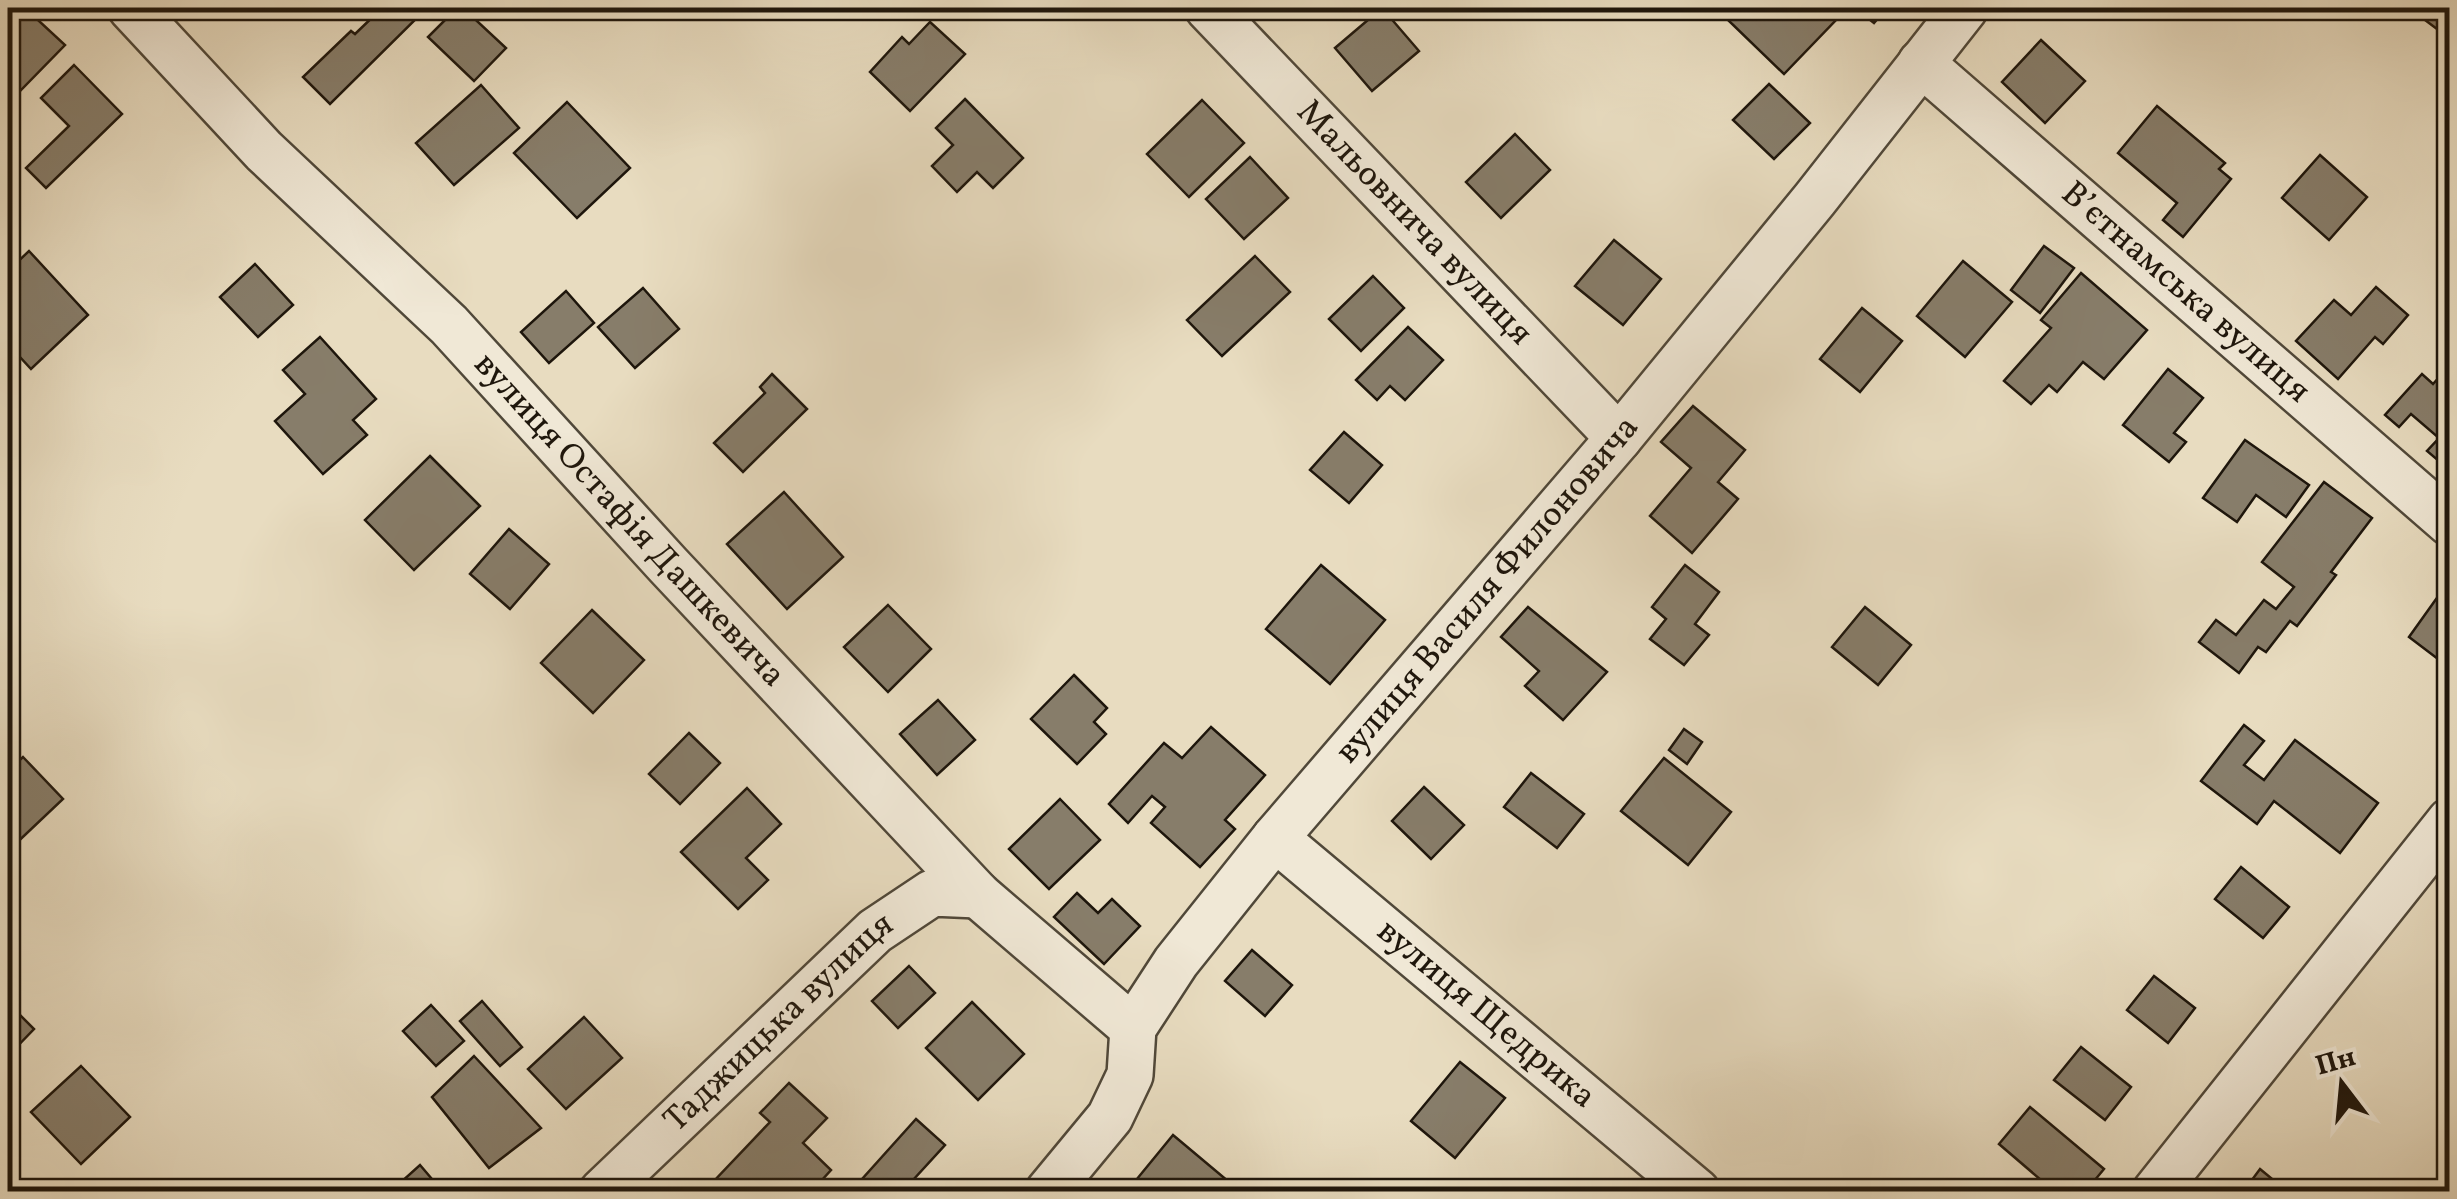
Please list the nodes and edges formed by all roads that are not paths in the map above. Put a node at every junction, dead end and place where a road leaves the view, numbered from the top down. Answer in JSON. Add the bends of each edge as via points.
{"nodes":[{"id":1,"x":131,"y":8,"type":"edge"},
{"id":2,"x":1208,"y":8,"type":"edge"},
{"id":3,"x":1966,"y":8,"type":"edge"},
{"id":4,"x":1921,"y":63,"type":"junction"},
{"id":5,"x":1619,"y":438,"type":"junction"},
{"id":6,"x":2450,"y":523,"type":"edge"},
{"id":7,"x":2450,"y":822,"type":"edge"},
{"id":8,"x":1275,"y":838,"type":"junction"},
{"id":9,"x":978,"y":895,"type":"junction"},
{"id":10,"x":1133,"y":1028,"type":"junction"},
{"id":11,"x":602,"y":1192,"type":"edge"},
{"id":12,"x":1048,"y":1192,"type":"edge"},
{"id":13,"x":1697,"y":1192,"type":"edge"},
{"id":14,"x":2155,"y":1192,"type":"edge"}],
"edges":[{"from":1,"to":9,"type":"street","name":"вулиця Остафія Дашкевича","via":[[264,151],[449,325]]},
{"from":2,"to":5,"type":"street","name":"Мальовнича вулиця"},
{"from":3,"to":4,"type":"street","name":"вулиця Василя Филоновича"},
{"from":4,"to":5,"type":"street","name":"вулиця Василя Филоновича"},
{"from":4,"to":6,"type":"street","name":"Вʼєтнамська вулиця"},
{"from":5,"to":8,"type":"street","name":"вулиця Василя Филоновича"},
{"from":7,"to":14,"type":"street"},
{"from":8,"to":10,"type":"street","name":"вулиця Василя Филоновича","via":[[1176,962]]},
{"from":8,"to":13,"type":"street","name":"вулиця Щедрика"},
{"from":9,"to":10,"type":"street","name":"вулиця Остафія Дашкевича"},
{"from":9,"to":11,"type":"street","name":"Таджицька вулиця","via":[[932,893],[874,931]]},
{"from":10,"to":12,"type":"street","name":"вулиця Василя Филоновича","via":[[1130,1075],[1110,1117]]}]}
